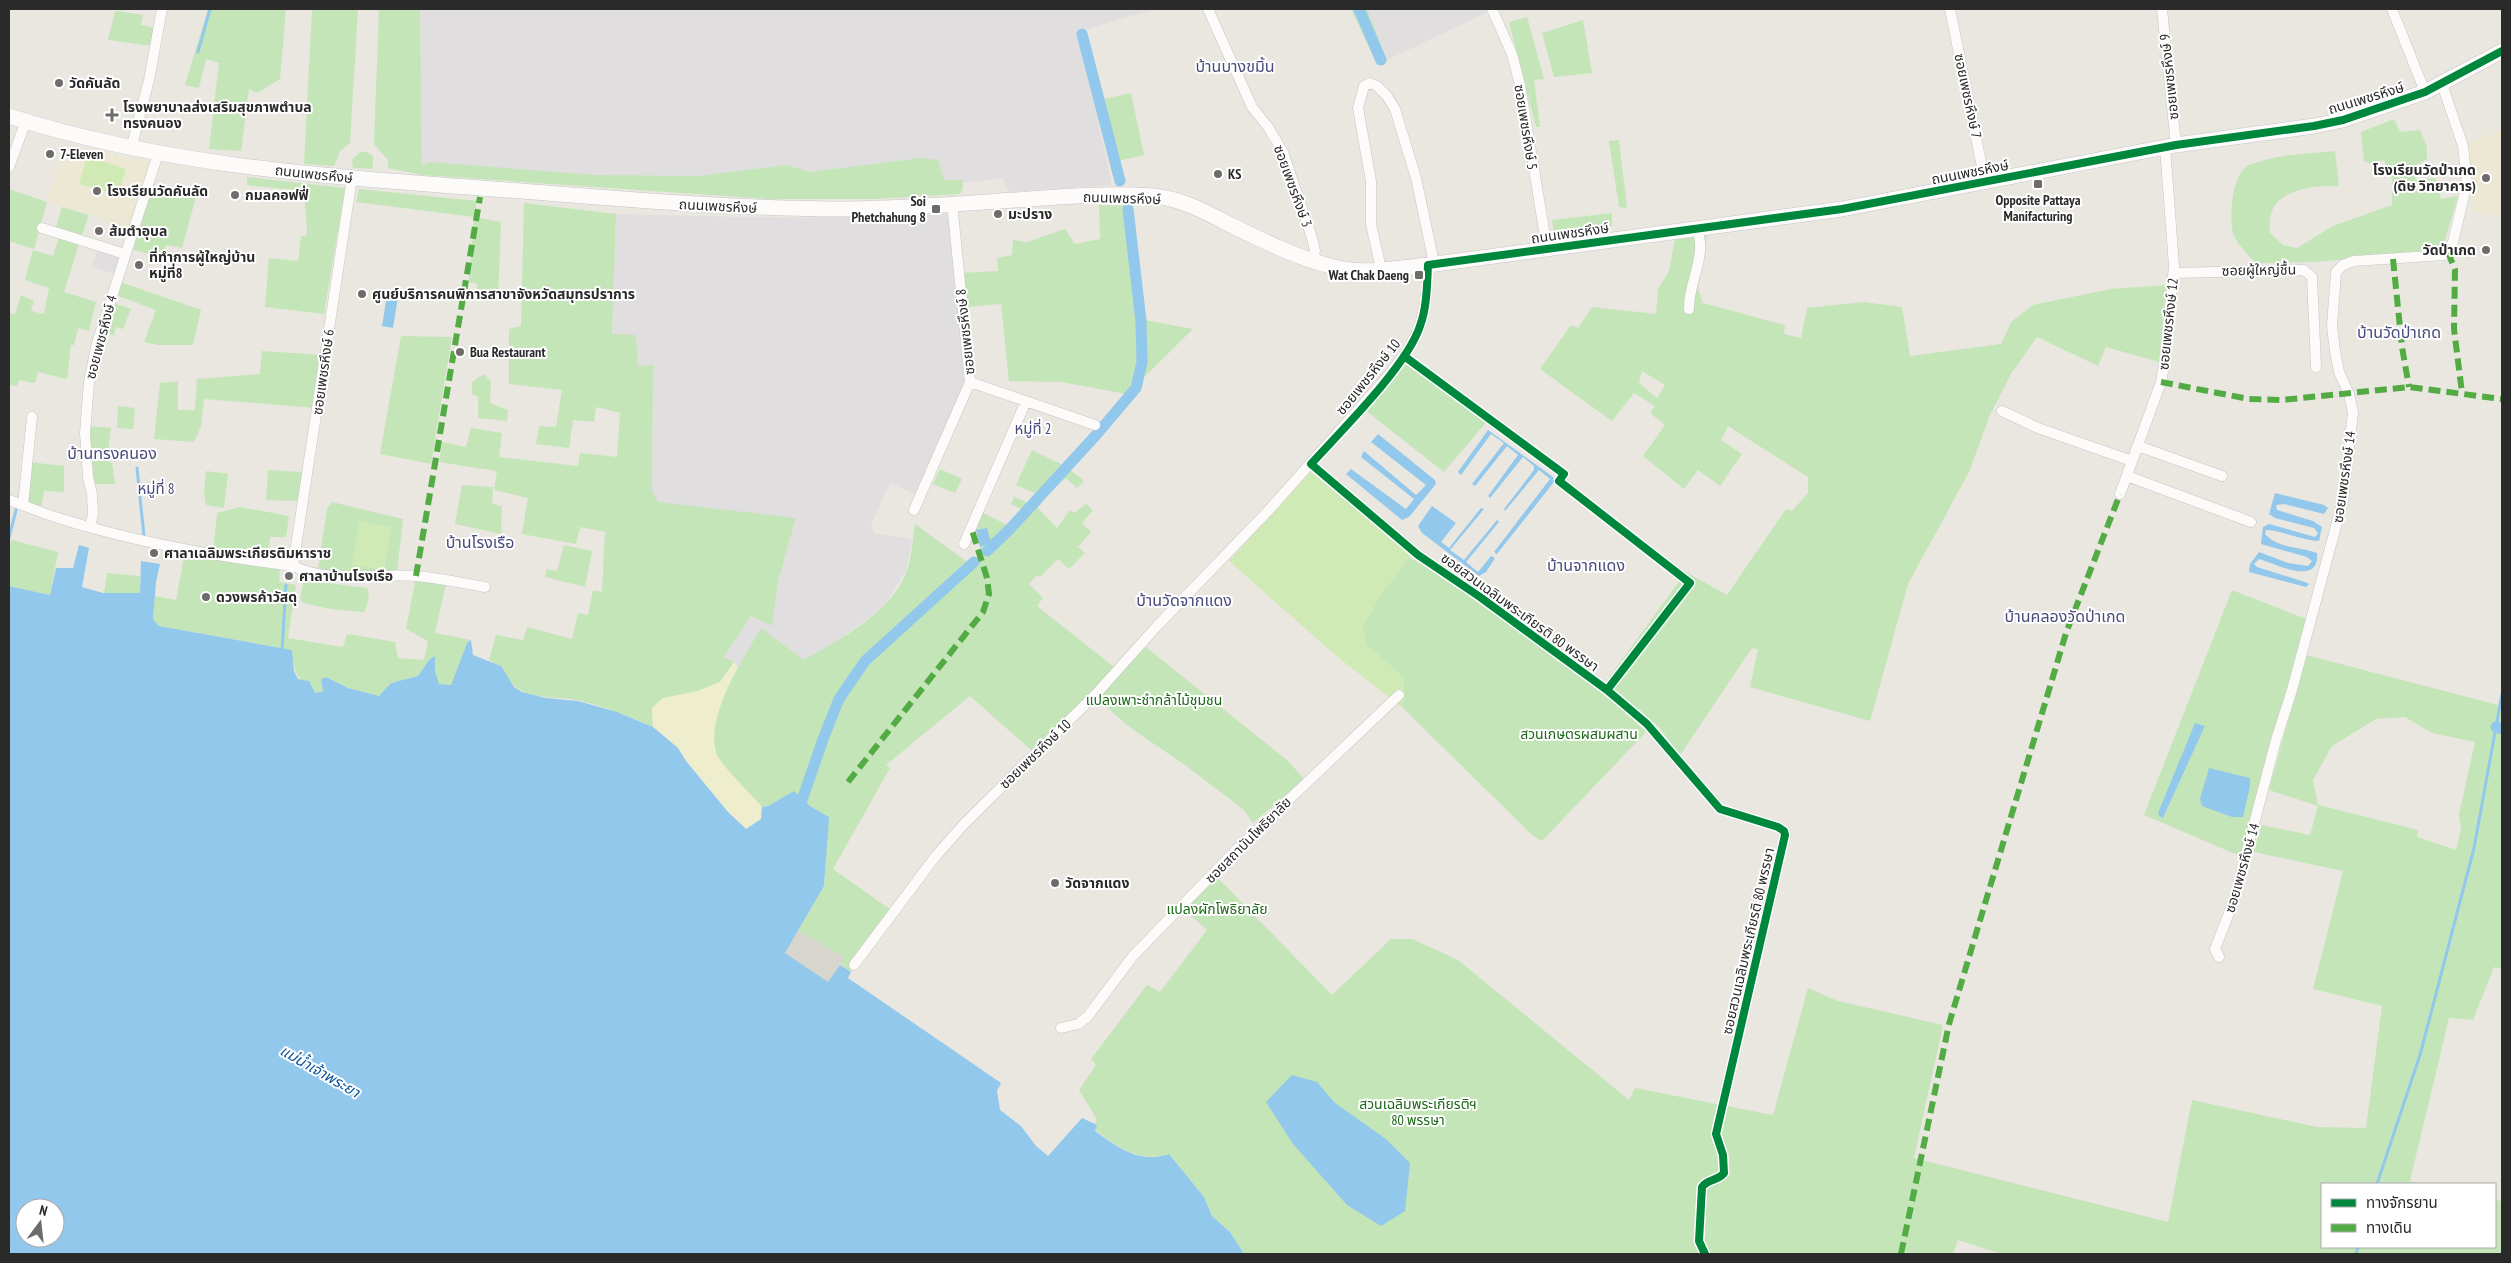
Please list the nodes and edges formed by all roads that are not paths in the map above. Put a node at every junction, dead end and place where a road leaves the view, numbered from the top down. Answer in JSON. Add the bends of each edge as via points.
{"nodes":[{"id":1,"x":162,"y":9,"type":"edge"},
{"id":2,"x":1208,"y":9,"type":"edge"},
{"id":3,"x":1492,"y":9,"type":"edge"},
{"id":4,"x":1950,"y":9,"type":"edge"},
{"id":5,"x":2162,"y":9,"type":"edge"},
{"id":6,"x":2392,"y":9,"type":"edge"},
{"id":7,"x":2502,"y":51,"type":"edge"},
{"id":8,"x":2442,"y":84,"type":"junction"},
{"id":9,"x":2425,"y":92,"type":"junction"},
{"id":10,"x":9,"y":116,"type":"edge"},
{"id":11,"x":26,"y":121,"type":"junction"},
{"id":12,"x":2171,"y":146,"type":"junction"},
{"id":13,"x":131,"y":149,"type":"junction"},
{"id":14,"x":158,"y":154,"type":"junction"},
{"id":15,"x":9,"y":167,"type":"edge"},
{"id":16,"x":352,"y":178,"type":"junction"},
{"id":17,"x":1985,"y":182,"type":"junction"},
{"id":18,"x":952,"y":203,"type":"junction"},
{"id":19,"x":42,"y":228,"type":"dead end"},
{"id":20,"x":1696,"y":228,"type":"junction"},
{"id":21,"x":1547,"y":248,"type":"junction"},
{"id":22,"x":126,"y":254,"type":"junction"},
{"id":23,"x":1313,"y":260,"type":"junction"},
{"id":24,"x":1431,"y":264,"type":"junction"},
{"id":25,"x":1381,"y":269,"type":"junction"},
{"id":26,"x":2174,"y":273,"type":"junction"},
{"id":27,"x":1689,"y":309,"type":"dead end"},
{"id":28,"x":2316,"y":367,"type":"dead end"},
{"id":29,"x":970,"y":382,"type":"junction"},
{"id":30,"x":1026,"y":401,"type":"junction"},
{"id":31,"x":2002,"y":411,"type":"dead end"},
{"id":32,"x":32,"y":417,"type":"dead end"},
{"id":33,"x":1096,"y":425,"type":"dead end"},
{"id":34,"x":2138,"y":446,"type":"junction"},
{"id":35,"x":2132,"y":462,"type":"junction"},
{"id":36,"x":1311,"y":464,"type":"junction"},
{"id":37,"x":2127,"y":476,"type":"junction"},
{"id":38,"x":2222,"y":476,"type":"dead end"},
{"id":39,"x":2120,"y":494,"type":"dead end"},
{"id":40,"x":9,"y":500,"type":"edge"},
{"id":41,"x":23,"y":505,"type":"junction"},
{"id":42,"x":914,"y":510,"type":"dead end"},
{"id":43,"x":2251,"y":522,"type":"dead end"},
{"id":44,"x":90,"y":526,"type":"junction"},
{"id":45,"x":964,"y":544,"type":"dead end"},
{"id":46,"x":293,"y":566,"type":"junction"},
{"id":47,"x":484,"y":587,"type":"dead end"},
{"id":48,"x":1398,"y":695,"type":"dead end"},
{"id":49,"x":2219,"y":957,"type":"dead end"},
{"id":50,"x":854,"y":965,"type":"dead end"},
{"id":51,"x":1061,"y":1028,"type":"dead end"},
{"id":52,"x":1705,"y":1254,"type":"edge"}],
"edges":[{"from":1,"to":13,"type":"street","via":[[149,80]]},
{"from":2,"to":23,"type":"street","name":"ซอยเพชรหึงษ์ 3","via":[[1252,108],[1283,152],[1312,238]]},
{"from":3,"to":21,"type":"street","name":"ซอยเพชรหึงษ์ 5","via":[[1512,54],[1520,85]]},
{"from":4,"to":17,"type":"street","name":"ซอยเพชรหึงษ์ 7"},
{"from":5,"to":12,"type":"street","name":"ซอยเพชรหึงษ์ 9"},
{"from":6,"to":9,"type":"street"},
{"from":7,"to":8,"type":"main road","name":"ถนนเพชรหึงษ์"},
{"from":8,"to":9,"type":"main road","name":"ถนนเพชรหึงษ์"},
{"from":8,"to":49,"type":"street","name":"ซอยเพชรหึงษ์ 14","via":[[2464,146],[2466,171],[2463,201],[2452,246],[2445,255],[2354,261],[2336,272],[2332,326],[2335,352],[2353,413],[2343,500],[2234,900],[2215,949]]},
{"from":9,"to":12,"type":"main road","name":"ถนนเพชรหึงษ์","via":[[2343,120]]},
{"from":10,"to":11,"type":"main road","name":"ถนนเพชรหึงษ์"},
{"from":11,"to":13,"type":"main road","name":"ถนนเพชรหึงษ์"},
{"from":11,"to":15,"type":"street"},
{"from":12,"to":17,"type":"main road","name":"ถนนเพชรหึงษ์"},
{"from":12,"to":26,"type":"street","name":"ซอยเพชรหึงษ์ 12"},
{"from":13,"to":14,"type":"main road","name":"ถนนเพชรหึงษ์"},
{"from":14,"to":16,"type":"main road","name":"ถนนเพชรหึงษ์"},
{"from":14,"to":22,"type":"street","name":"ซอยเพชรหึงษ์ 4"},
{"from":16,"to":18,"type":"main road","name":"ถนนเพชรหึงษ์","via":[[735,207],[853,208]]},
{"from":16,"to":46,"type":"street","name":"ซอยเพชรหึงษ์ 6"},
{"from":17,"to":20,"type":"main road","name":"ถนนเพชรหึงษ์","via":[[1842,209]]},
{"from":18,"to":23,"type":"main road","name":"ถนนเพชรหึงษ์","via":[[1156,196],[1198,209]]},
{"from":18,"to":29,"type":"street","name":"ซอยเพชรหึงษ์ 8"},
{"from":19,"to":22,"type":"street"},
{"from":20,"to":21,"type":"main road","name":"ถนนเพชรหึงษ์"},
{"from":20,"to":27,"type":"street","via":[[1702,248],[1690,291]]},
{"from":21,"to":24,"type":"main road","name":"ถนนเพชรหึงษ์"},
{"from":22,"to":44,"type":"street","name":"ซอยเพชรหึงษ์ 4","via":[[97,343],[88,389],[85,428],[87,471],[92,494]]},
{"from":23,"to":25,"type":"main road","name":"ถนนเพชรหึงษ์","via":[[1336,268]]},
{"from":24,"to":25,"type":"main road","name":"ถนนเพชรหึงษ์"},
{"from":24,"to":25,"type":"street","name":"ซอยเพชรหึงษ์ 10","via":[[1416,178],[1395,109],[1378,86],[1370,83],[1364,86],[1358,108],[1371,182],[1371,224]]},
{"from":24,"to":36,"type":"street","name":"ซอยเพชรหึงษ์ 10","via":[[1424,313],[1408,349]]},
{"from":26,"to":28,"type":"street","name":"ซอยผู้ใหญ่ชื้น","via":[[2304,270],[2312,277]]},
{"from":26,"to":34,"type":"street","name":"ซอยเพชรหึงษ์ 12","via":[[2161,382]]},
{"from":29,"to":30,"type":"street"},
{"from":29,"to":42,"type":"street","name":"ซอยเพชรหึงษ์ 8"},
{"from":30,"to":33,"type":"street"},
{"from":30,"to":45,"type":"street"},
{"from":31,"to":35,"type":"street","via":[[2038,428]]},
{"from":32,"to":41,"type":"street"},
{"from":34,"to":35,"type":"street","name":"ซอยเพชรหึงษ์ 12"},
{"from":34,"to":38,"type":"street"},
{"from":35,"to":37,"type":"street","name":"ซอยเพชรหึงษ์ 12"},
{"from":36,"to":50,"type":"street","name":"ซอยเพชรหึงษ์ 10","via":[[1097,693],[964,824],[935,857]]},
{"from":36,"to":52,"type":"street","name":"ซอยสวนเฉลิมพระเกียรติ 80 พรรษา","via":[[1418,555],[1607,690],[1647,724],[1720,809],[1778,827],[1786,835],[1716,1134],[1723,1155],[1724,1173],[1702,1187],[1699,1241]]},
{"from":37,"to":39,"type":"street","name":"ซอยเพชรหึงษ์ 12"},
{"from":37,"to":43,"type":"street"},
{"from":40,"to":41,"type":"street"},
{"from":41,"to":44,"type":"street"},
{"from":44,"to":46,"type":"street","via":[[230,558]]},
{"from":46,"to":47,"type":"street","via":[[333,575],[416,576]]},
{"from":48,"to":51,"type":"street","name":"ซอยสถาบันโพธิยาลัย","via":[[1237,849],[1133,956],[1088,1016],[1078,1024]]}]}
